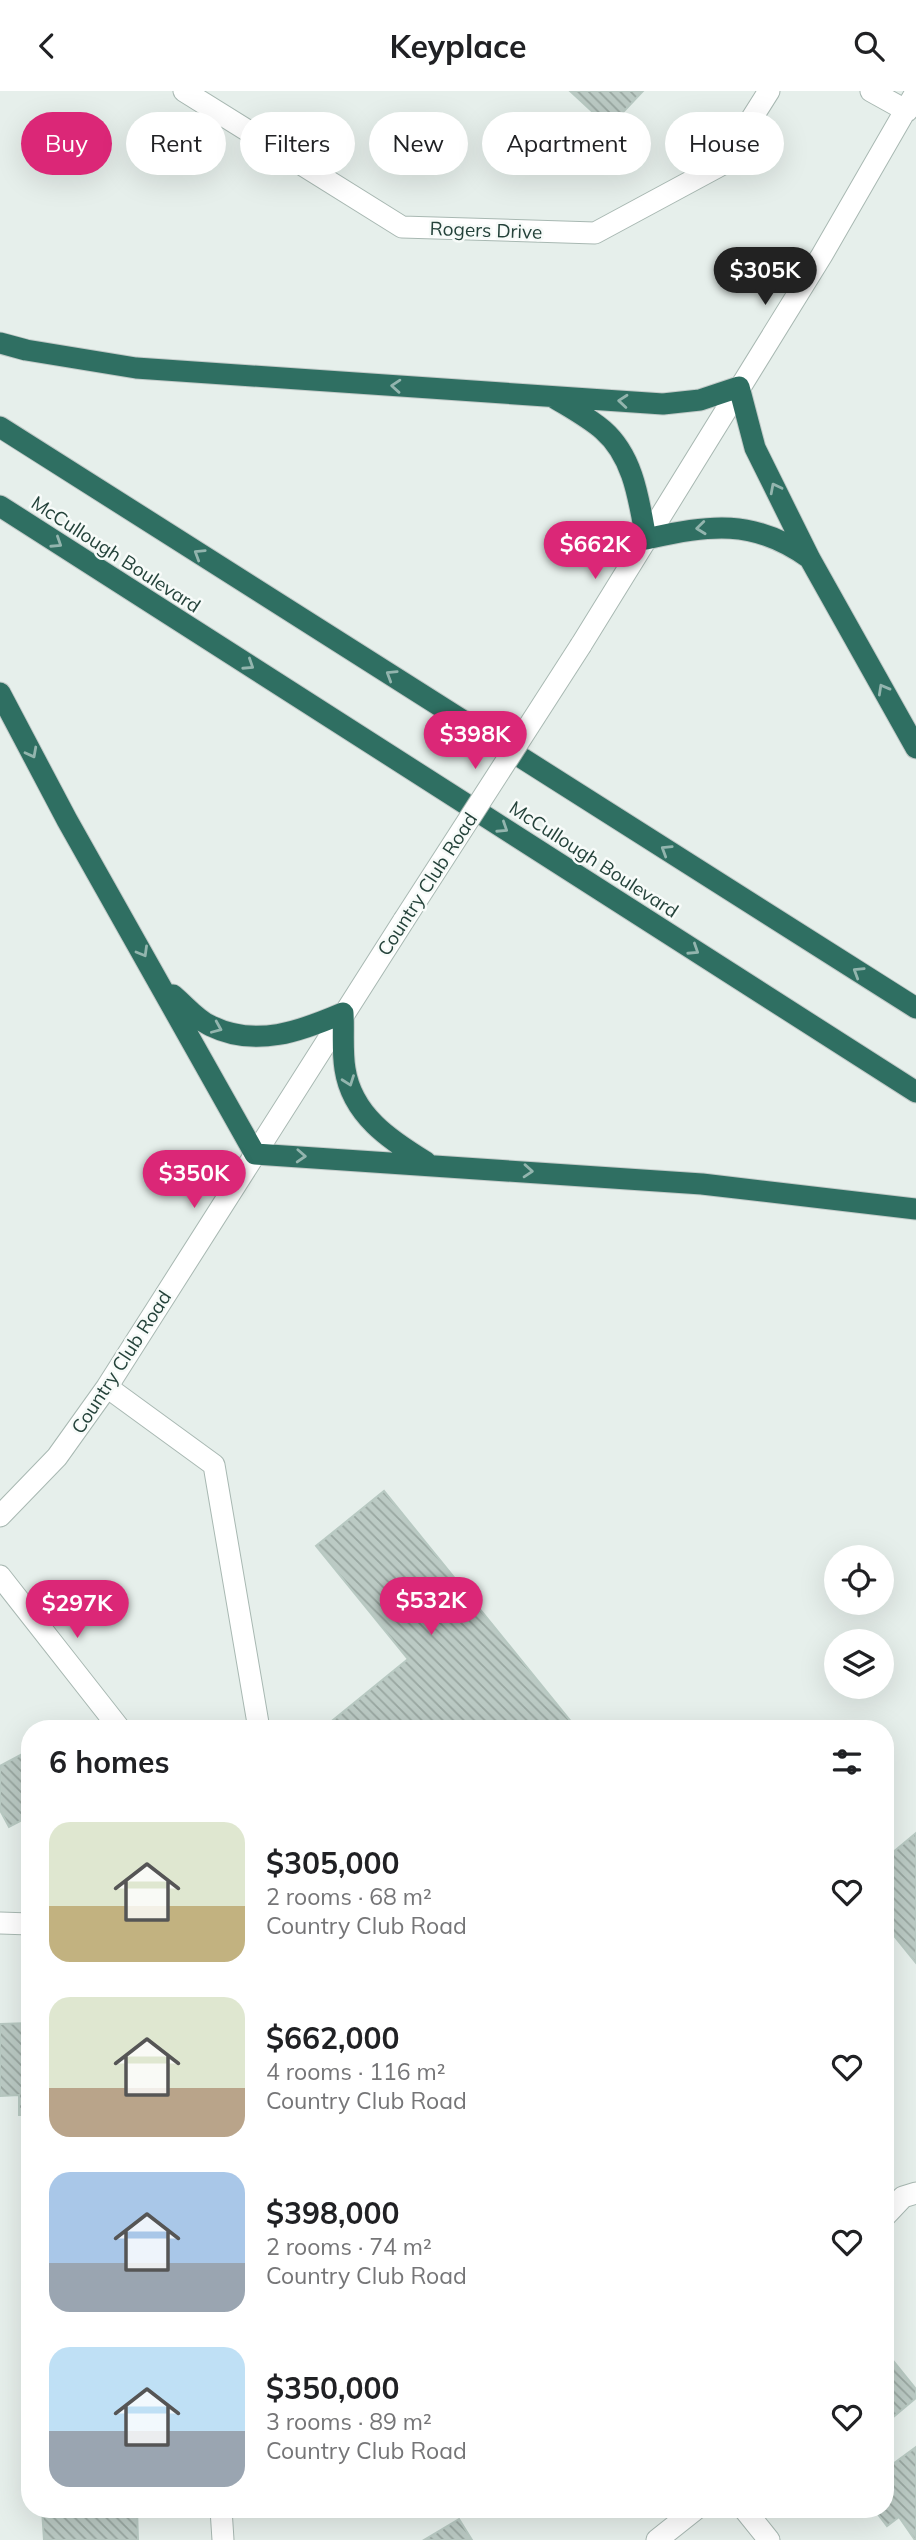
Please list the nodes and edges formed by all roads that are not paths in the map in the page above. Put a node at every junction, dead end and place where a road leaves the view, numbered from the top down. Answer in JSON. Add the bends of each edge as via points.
{"nodes":[{"id":1,"x":184,"y":91,"type":"edge"},
{"id":2,"x":769,"y":91,"type":"edge"},
{"id":3,"x":872,"y":91,"type":"edge"},
{"id":4,"x":911,"y":101,"type":"edge"},
{"id":5,"x":0,"y":343,"type":"edge"},
{"id":6,"x":740,"y":387,"type":"junction"},
{"id":7,"x":551,"y":395,"type":"junction"},
{"id":8,"x":0,"y":427,"type":"edge"},
{"id":9,"x":0,"y":506,"type":"edge"},
{"id":10,"x":646,"y":539,"type":"junction"},
{"id":11,"x":810,"y":559,"type":"junction"},
{"id":12,"x":0,"y":693,"type":"edge"},
{"id":13,"x":916,"y":748,"type":"edge"},
{"id":14,"x":163,"y":987,"type":"junction"},
{"id":15,"x":916,"y":1008,"type":"edge"},
{"id":16,"x":343,"y":1013,"type":"junction"},
{"id":17,"x":916,"y":1092,"type":"edge"},
{"id":18,"x":255,"y":1154,"type":"junction"},
{"id":19,"x":429,"y":1164,"type":"junction"},
{"id":20,"x":916,"y":1209,"type":"edge"},
{"id":21,"x":107,"y":1387,"type":"junction"},
{"id":22,"x":0,"y":1516,"type":"edge"},
{"id":23,"x":0,"y":1576,"type":"edge"},
{"id":24,"x":113,"y":1720,"type":"edge"},
{"id":25,"x":257,"y":1720,"type":"edge"},
{"id":26,"x":0,"y":1923,"type":"edge"},
{"id":27,"x":21,"y":1924,"type":"edge"},
{"id":28,"x":916,"y":2193,"type":"edge"},
{"id":29,"x":894,"y":2207,"type":"edge"},
{"id":30,"x":222,"y":2518,"type":"edge"},
{"id":31,"x":685,"y":2518,"type":"edge"},
{"id":32,"x":751,"y":2518,"type":"edge"},
{"id":33,"x":223,"y":2540,"type":"edge"},
{"id":34,"x":657,"y":2540,"type":"edge"},
{"id":35,"x":769,"y":2540,"type":"edge"}],
"edges":[{"from":1,"to":2,"type":"street","name":"Rogers Drive","via":[[402,227],[595,233],[723,164]]},
{"from":3,"to":4,"type":"street"},
{"from":4,"to":6,"type":"street","name":"Country Club Road"},
{"from":7,"to":5,"type":"highway","one_way":true,"via":[[136,368]]},
{"from":6,"to":7,"type":"highway","one_way":true,"via":[[700,400],[663,404]]},
{"from":6,"to":10,"type":"street","name":"Country Club Road"},
{"from":11,"to":6,"type":"highway","one_way":true,"via":[[755,448]]},
{"from":7,"to":10,"type":"highway","via":[[604,430],[622,455],[636,484]]},
{"from":15,"to":8,"type":"highway","one_way":true},
{"from":9,"to":17,"type":"highway","name":"McCullough Boulevard","one_way":true},
{"from":11,"to":10,"type":"highway","one_way":true,"via":[[788,543],[744,528],[721,526]]},
{"from":10,"to":16,"type":"street","name":"Country Club Road","bridge":true},
{"from":13,"to":11,"type":"highway","one_way":true},
{"from":12,"to":14,"type":"highway","one_way":true},
{"from":14,"to":16,"type":"highway","one_way":true,"via":[[209,1025],[251,1037],[299,1032]]},
{"from":14,"to":18,"type":"highway"},
{"from":16,"to":18,"type":"street","name":"Country Club Road"},
{"from":16,"to":19,"type":"highway","one_way":true,"via":[[345,1071],[367,1117],[385,1137]]},
{"from":18,"to":19,"type":"highway","one_way":true},
{"from":18,"to":21,"type":"street","name":"Country Club Road"},
{"from":19,"to":20,"type":"highway","one_way":true,"via":[[702,1184]]},
{"from":21,"to":22,"type":"street","name":"Country Club Road","via":[[57,1457]]},
{"from":21,"to":25,"type":"street","via":[[214,1465]]},
{"from":23,"to":24,"type":"street"},
{"from":26,"to":27,"type":"street"},
{"from":28,"to":29,"type":"street"},
{"from":30,"to":33,"type":"street"},
{"from":31,"to":34,"type":"street"},
{"from":32,"to":35,"type":"street"}]}
